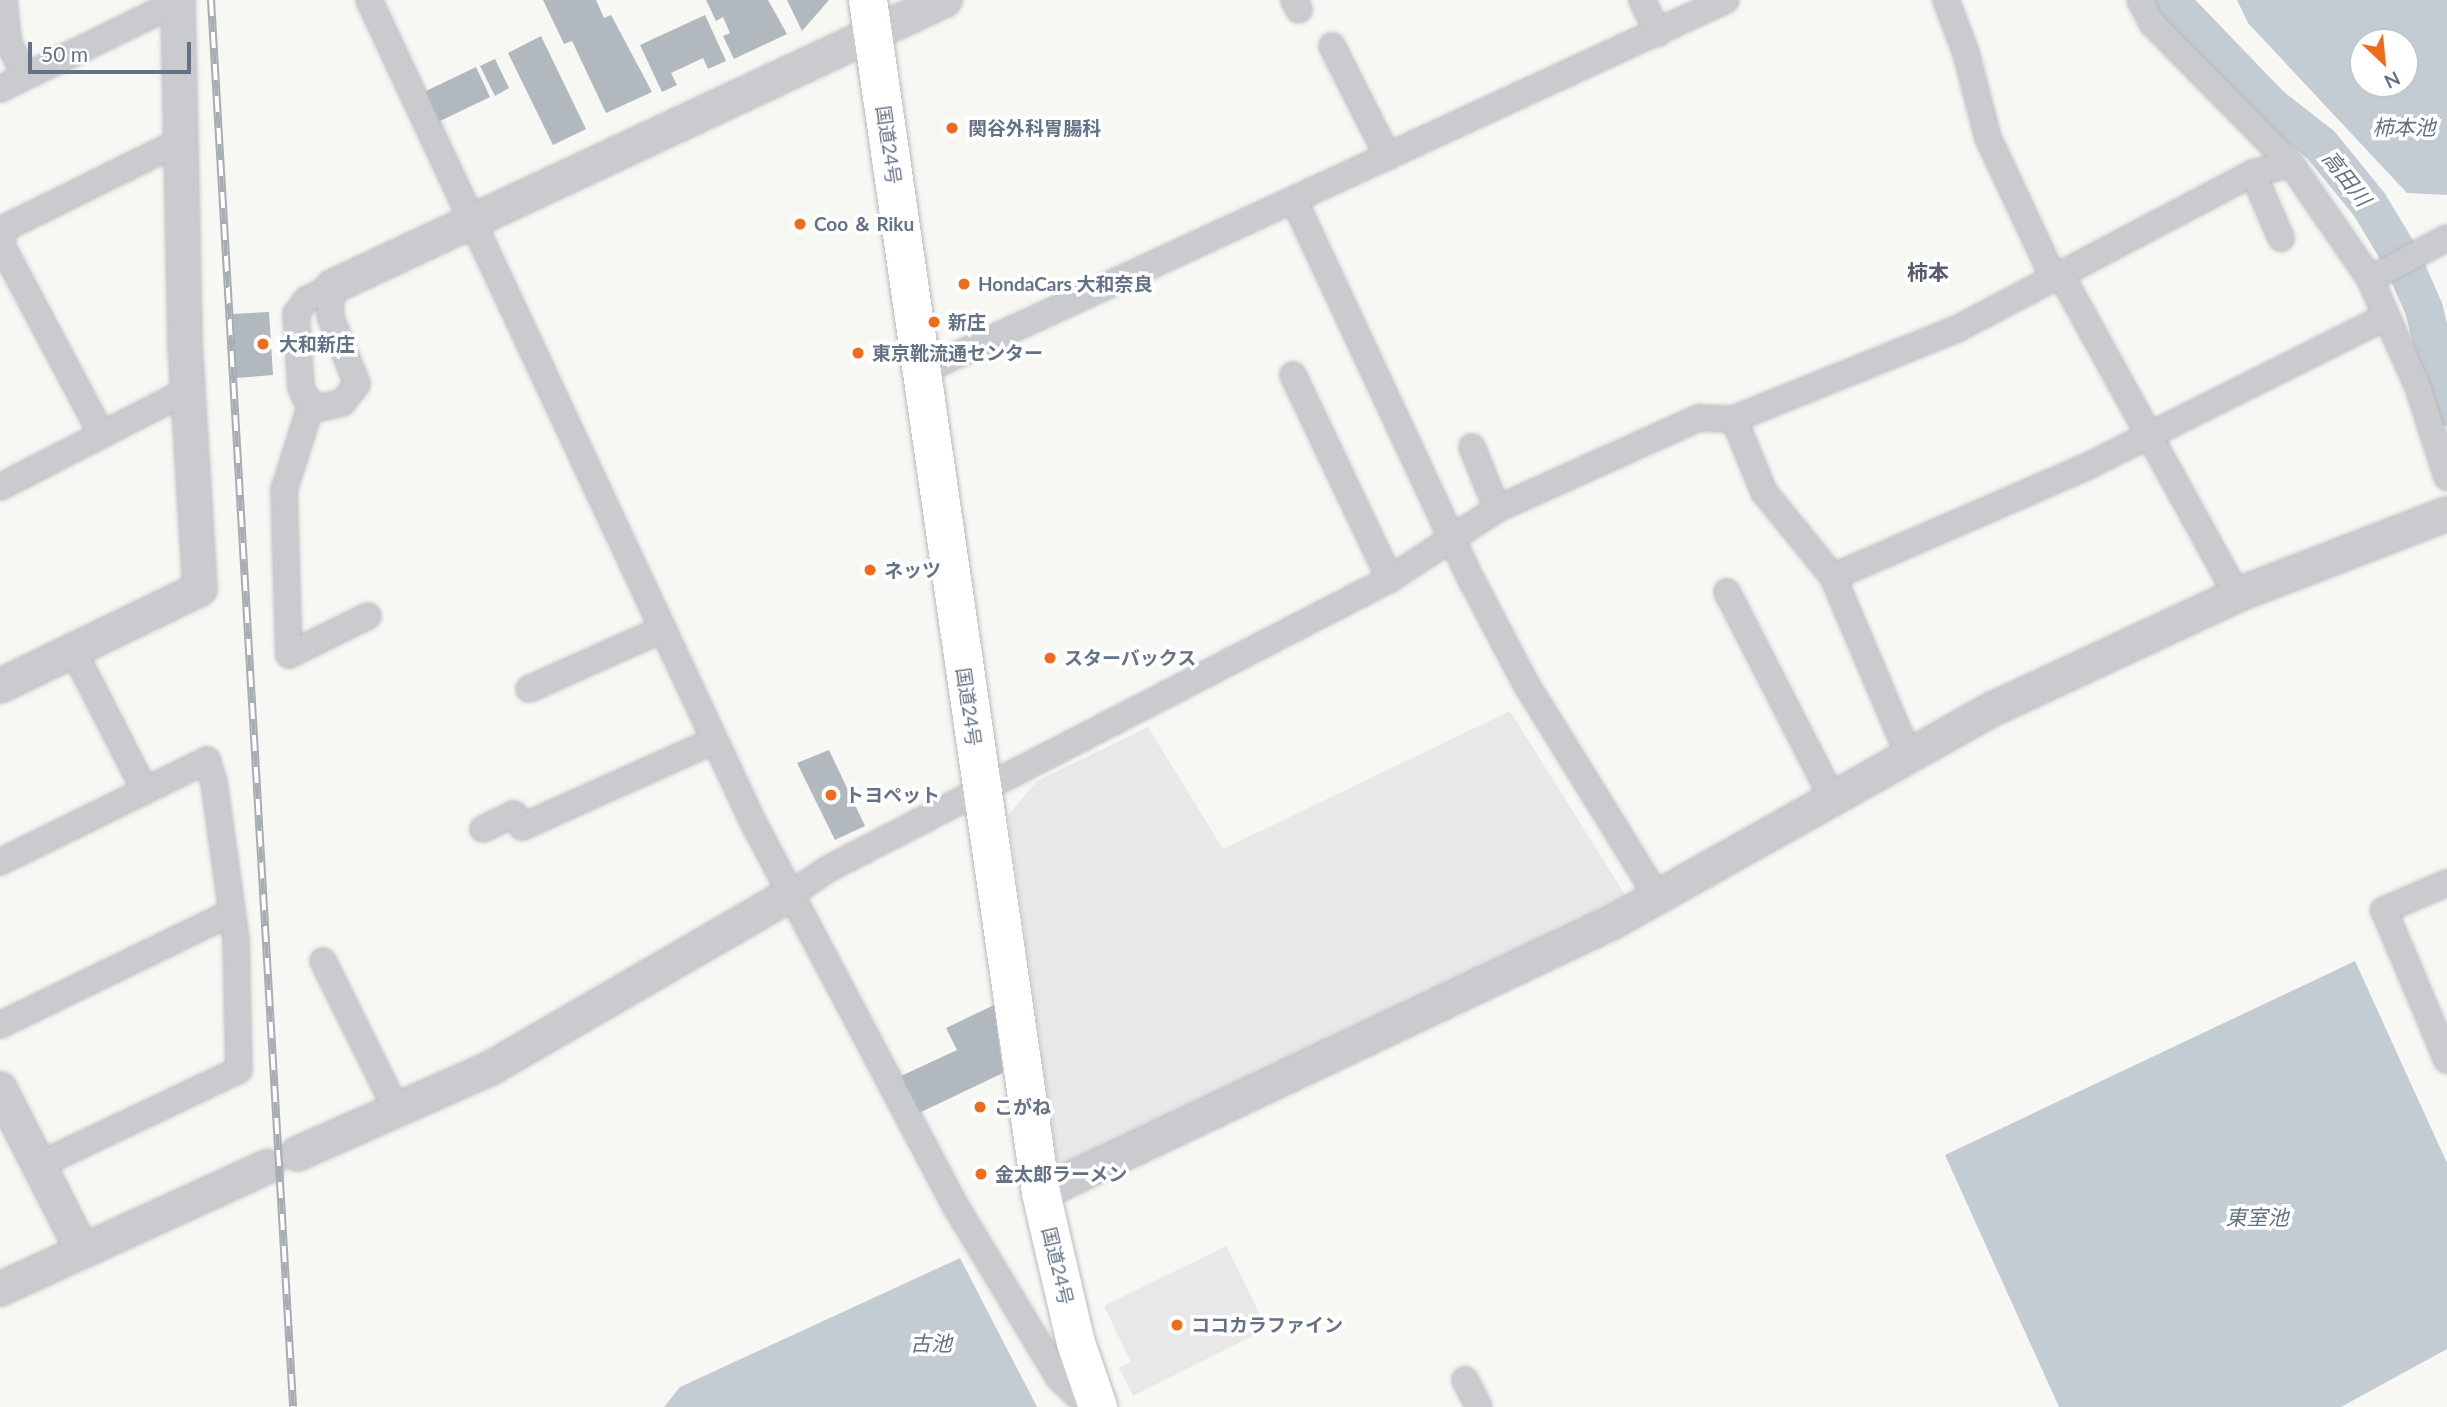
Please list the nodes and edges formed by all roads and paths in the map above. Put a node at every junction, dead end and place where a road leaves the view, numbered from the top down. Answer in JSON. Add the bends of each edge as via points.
{"nodes":[{"id":1,"x":4,"y":0,"type":"edge"},
{"id":2,"x":369,"y":0,"type":"edge"},
{"id":3,"x":945,"y":0,"type":"edge"},
{"id":4,"x":1642,"y":0,"type":"edge"},
{"id":5,"x":1726,"y":0,"type":"edge"},
{"id":6,"x":1946,"y":0,"type":"edge"},
{"id":7,"x":2140,"y":0,"type":"edge"},
{"id":8,"x":179,"y":1,"type":"edge"},
{"id":9,"x":870,"y":17,"type":"edge"},
{"id":10,"x":1658,"y":33,"type":"junction"},
{"id":11,"x":1332,"y":46,"type":"dead end"},
{"id":12,"x":25,"y":76,"type":"junction"},
{"id":13,"x":0,"y":89,"type":"edge"},
{"id":14,"x":181,"y":141,"type":"junction"},
{"id":15,"x":1388,"y":157,"type":"junction"},
{"id":16,"x":2291,"y":164,"type":"junction"},
{"id":17,"x":2253,"y":173,"type":"junction"},
{"id":18,"x":1294,"y":200,"type":"junction"},
{"id":19,"x":472,"y":220,"type":"junction"},
{"id":20,"x":2281,"y":238,"type":"dead end"},
{"id":21,"x":2447,"y":238,"type":"edge"},
{"id":22,"x":2057,"y":275,"type":"junction"},
{"id":23,"x":2370,"y":279,"type":"junction"},
{"id":24,"x":332,"y":287,"type":"junction"},
{"id":25,"x":2386,"y":317,"type":"junction"},
{"id":26,"x":922,"y":371,"type":"junction"},
{"id":27,"x":1293,"y":376,"type":"dead end"},
{"id":28,"x":189,"y":390,"type":"junction"},
{"id":29,"x":311,"y":405,"type":"junction"},
{"id":30,"x":1734,"y":419,"type":"junction"},
{"id":31,"x":101,"y":433,"type":"junction"},
{"id":32,"x":2150,"y":433,"type":"junction"},
{"id":33,"x":1472,"y":447,"type":"dead end"},
{"id":34,"x":2447,"y":477,"type":"edge"},
{"id":35,"x":0,"y":487,"type":"edge"},
{"id":36,"x":1497,"y":509,"type":"junction"},
{"id":37,"x":2447,"y":514,"type":"edge"},
{"id":38,"x":1453,"y":534,"type":"junction"},
{"id":39,"x":1833,"y":577,"type":"junction"},
{"id":40,"x":1390,"y":579,"type":"junction"},
{"id":41,"x":1727,"y":592,"type":"dead end"},
{"id":42,"x":2237,"y":595,"type":"junction"},
{"id":43,"x":368,"y":616,"type":"dead end"},
{"id":44,"x":663,"y":629,"type":"junction"},
{"id":45,"x":73,"y":650,"type":"junction"},
{"id":46,"x":0,"y":686,"type":"edge"},
{"id":47,"x":529,"y":689,"type":"dead end"},
{"id":48,"x":713,"y":741,"type":"junction"},
{"id":49,"x":1910,"y":758,"type":"junction"},
{"id":50,"x":145,"y":790,"type":"junction"},
{"id":51,"x":981,"y":792,"type":"junction"},
{"id":52,"x":1833,"y":801,"type":"junction"},
{"id":53,"x":483,"y":829,"type":"dead end"},
{"id":54,"x":0,"y":862,"type":"edge"},
{"id":55,"x":2447,"y":883,"type":"edge"},
{"id":56,"x":791,"y":894,"type":"junction"},
{"id":57,"x":1658,"y":898,"type":"junction"},
{"id":58,"x":232,"y":912,"type":"junction"},
{"id":59,"x":323,"y":961,"type":"dead end"},
{"id":60,"x":0,"y":1025,"type":"edge"},
{"id":61,"x":2447,"y":1060,"type":"edge"},
{"id":62,"x":0,"y":1089,"type":"edge"},
{"id":63,"x":397,"y":1111,"type":"junction"},
{"id":64,"x":297,"y":1154,"type":"dead end"},
{"id":65,"x":39,"y":1165,"type":"junction"},
{"id":66,"x":267,"y":1167,"type":"dead end"},
{"id":67,"x":1041,"y":1193,"type":"junction"},
{"id":68,"x":81,"y":1248,"type":"junction"},
{"id":69,"x":0,"y":1289,"type":"edge"},
{"id":70,"x":1465,"y":1380,"type":"dead end"},
{"id":71,"x":1098,"y":1405,"type":"edge"},
{"id":72,"x":1479,"y":1407,"type":"edge"}],
"edges":[{"from":1,"to":12,"type":"street","via":[[8,41]]},
{"from":2,"to":19,"type":"street"},
{"from":3,"to":9,"type":"street"},
{"from":4,"to":10,"type":"street"},
{"from":5,"to":10,"type":"street"},
{"from":6,"to":22,"type":"street","via":[[1989,138]]},
{"from":7,"to":16,"type":"street","via":[[2152,23]]},
{"from":8,"to":12,"type":"street"},
{"from":8,"to":14,"type":"street"},
{"from":9,"to":19,"type":"street"},
{"from":9,"to":26,"type":"highway","name":"国道24号"},
{"from":10,"to":15,"type":"street"},
{"from":11,"to":15,"type":"street"},
{"from":12,"to":13,"type":"street"},
{"from":14,"to":28,"type":"street"},
{"from":14,"to":31,"type":"street","via":[[5,228],[1,244]]},
{"from":15,"to":18,"type":"street"},
{"from":16,"to":17,"type":"street"},
{"from":16,"to":23,"type":"street"},
{"from":17,"to":20,"type":"street"},
{"from":17,"to":22,"type":"street"},
{"from":18,"to":26,"type":"street"},
{"from":18,"to":38,"type":"street"},
{"from":19,"to":24,"type":"street"},
{"from":19,"to":44,"type":"street"},
{"from":21,"to":23,"type":"street"},
{"from":22,"to":30,"type":"street","via":[[1957,330]]},
{"from":22,"to":32,"type":"street"},
{"from":23,"to":25,"type":"street"},
{"from":24,"to":29,"type":"street","via":[[306,300],[296,314],[301,387]]},
{"from":24,"to":29,"type":"street","via":[[330,316],[358,384],[354,394],[330,409]]},
{"from":25,"to":32,"type":"street"},
{"from":25,"to":34,"type":"street","via":[[2418,387]]},
{"from":26,"to":51,"type":"highway","name":"国道24号"},
{"from":27,"to":40,"type":"street"},
{"from":28,"to":31,"type":"street"},
{"from":28,"to":45,"type":"street","via":[[200,589]]},
{"from":29,"to":43,"type":"street","via":[[284,489],[289,655]]},
{"from":30,"to":36,"type":"street","via":[[1699,418]]},
{"from":30,"to":39,"type":"street","via":[[1764,492]]},
{"from":31,"to":35,"type":"street"},
{"from":32,"to":39,"type":"street","via":[[2090,465]]},
{"from":32,"to":42,"type":"street"},
{"from":33,"to":36,"type":"street"},
{"from":36,"to":38,"type":"street"},
{"from":37,"to":42,"type":"street"},
{"from":38,"to":40,"type":"street"},
{"from":38,"to":57,"type":"street","via":[[1526,684]]},
{"from":39,"to":49,"type":"street"},
{"from":40,"to":51,"type":"street"},
{"from":41,"to":52,"type":"street"},
{"from":42,"to":49,"type":"street","via":[[1993,709]]},
{"from":44,"to":47,"type":"street"},
{"from":44,"to":48,"type":"street"},
{"from":45,"to":46,"type":"street"},
{"from":45,"to":50,"type":"street"},
{"from":48,"to":53,"type":"street","via":[[522,827],[514,814]]},
{"from":48,"to":56,"type":"street"},
{"from":49,"to":52,"type":"street"},
{"from":50,"to":54,"type":"street"},
{"from":50,"to":58,"type":"street","via":[[206,760],[214,783]]},
{"from":51,"to":56,"type":"street","via":[[828,869]]},
{"from":51,"to":67,"type":"highway","name":"国道24号"},
{"from":52,"to":57,"type":"street"},
{"from":55,"to":61,"type":"street","via":[[2384,910]]},
{"from":56,"to":63,"type":"street","via":[[491,1068]]},
{"from":56,"to":71,"type":"street","via":[[953,1202],[1059,1378]]},
{"from":57,"to":67,"type":"street"},
{"from":58,"to":60,"type":"street"},
{"from":58,"to":65,"type":"street","via":[[239,1070]]},
{"from":59,"to":63,"type":"street"},
{"from":62,"to":65,"type":"street"},
{"from":63,"to":64,"type":"street"},
{"from":65,"to":68,"type":"street"},
{"from":66,"to":68,"type":"street"},
{"from":67,"to":71,"type":"highway","name":"国道24号","via":[[1076,1343]]},
{"from":68,"to":69,"type":"street"},
{"from":70,"to":72,"type":"street"}]}
